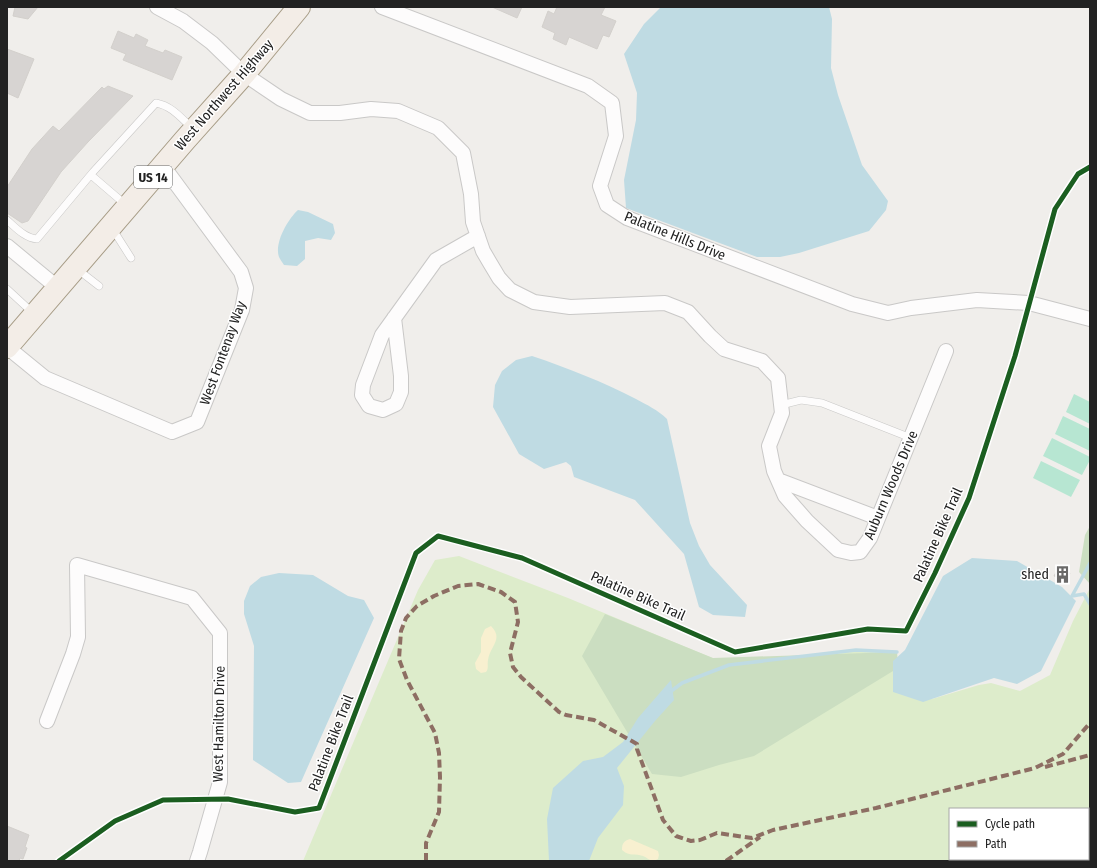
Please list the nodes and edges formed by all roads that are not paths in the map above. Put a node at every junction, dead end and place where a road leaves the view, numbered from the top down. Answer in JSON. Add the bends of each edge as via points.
{"nodes":[{"id":1,"x":157,"y":7,"type":"edge"},
{"id":2,"x":298,"y":7,"type":"edge"},
{"id":3,"x":382,"y":7,"type":"edge"},
{"id":4,"x":244,"y":74,"type":"junction"},
{"id":5,"x":194,"y":129,"type":"junction"},
{"id":6,"x":163,"y":166,"type":"junction"},
{"id":7,"x":91,"y":175,"type":"junction"},
{"id":8,"x":128,"y":207,"type":"junction"},
{"id":9,"x":7,"y":220,"type":"edge"},
{"id":10,"x":111,"y":226,"type":"junction"},
{"id":11,"x":478,"y":236,"type":"junction"},
{"id":12,"x":7,"y":246,"type":"edge"},
{"id":13,"x":131,"y":258,"type":"dead end"},
{"id":14,"x":75,"y":268,"type":"junction"},
{"id":15,"x":99,"y":286,"type":"dead end"},
{"id":16,"x":58,"y":288,"type":"junction"},
{"id":17,"x":7,"y":289,"type":"edge"},
{"id":18,"x":35,"y":315,"type":"junction"},
{"id":19,"x":394,"y":318,"type":"junction"},
{"id":20,"x":1090,"y":319,"type":"edge"},
{"id":21,"x":8,"y":346,"type":"edge"},
{"id":22,"x":946,"y":351,"type":"dead end"},
{"id":23,"x":781,"y":405,"type":"junction"},
{"id":24,"x":911,"y":438,"type":"junction"},
{"id":25,"x":778,"y":480,"type":"junction"},
{"id":26,"x":878,"y":518,"type":"junction"},
{"id":27,"x":47,"y":721,"type":"dead end"},
{"id":28,"x":196,"y":861,"type":"edge"}],
"edges":[{"from":1,"to":4,"type":"street","name":"Auburn Woods Drive","via":[[183,21],[212,43]]},
{"from":2,"to":4,"type":"main road","name":"West Northwest Highway","number":"US 14"},
{"from":3,"to":20,"type":"street","name":"Palatine Hills Drive","via":[[588,86],[612,103],[616,136],[600,186],[607,205],[627,218],[852,304],[888,313],[977,300],[1029,303]]},
{"from":4,"to":5,"type":"main road","name":"West Northwest Highway","number":"US 14"},
{"from":4,"to":11,"type":"street","name":"Auburn Woods Drive","via":[[281,99],[310,113],[371,109],[398,111],[438,128],[463,153],[473,222]]},
{"from":5,"to":6,"type":"main road","name":"West Northwest Highway","number":"US 14"},
{"from":5,"to":7,"type":"lane","via":[[172,109],[156,103]]},
{"from":6,"to":8,"type":"main road","name":"West Northwest Highway","number":"US 14"},
{"from":6,"to":21,"type":"street","name":"West Fontenay Way","via":[[241,272],[246,288],[242,310],[197,422],[172,432],[45,378]]},
{"from":7,"to":8,"type":"lane"},
{"from":7,"to":9,"type":"lane","via":[[37,239],[26,236]]},
{"from":8,"to":10,"type":"main road","name":"West Northwest Highway","number":"US 14"},
{"from":10,"to":13,"type":"lane"},
{"from":10,"to":14,"type":"main road","name":"West Northwest Highway","number":"US 14"},
{"from":11,"to":19,"type":"street","via":[[436,260]]},
{"from":11,"to":23,"type":"street","name":"Auburn Woods Drive","via":[[483,251],[499,278],[510,290],[534,302],[570,308],[665,303],[688,312],[724,349],[762,361],[778,378]]},
{"from":12,"to":16,"type":"street"},
{"from":14,"to":15,"type":"lane"},
{"from":14,"to":16,"type":"main road","name":"West Northwest Highway","number":"US 14"},
{"from":16,"to":18,"type":"main road","name":"West Northwest Highway","number":"US 14"},
{"from":17,"to":18,"type":"lane"},
{"from":18,"to":21,"type":"main road","name":"West Northwest Highway","number":"US 14"},
{"from":19,"to":19,"type":"street","via":[[401,392],[396,404],[383,410],[369,406],[362,395],[363,385],[382,335]]},
{"from":22,"to":24,"type":"street","name":"Auburn Woods Drive"},
{"from":23,"to":24,"type":"lane","via":[[801,400],[822,403]]},
{"from":23,"to":25,"type":"street","name":"Auburn Woods Drive","via":[[782,413],[770,446]]},
{"from":24,"to":26,"type":"street","name":"Auburn Woods Drive"},
{"from":25,"to":26,"type":"street"},
{"from":25,"to":26,"type":"street","name":"Auburn Woods Drive","via":[[785,496],[838,550],[860,552],[870,538]]},
{"from":27,"to":28,"type":"street","name":"West Hamilton Drive","via":[[78,637],[77,566],[192,598],[220,633],[220,782]]}]}
